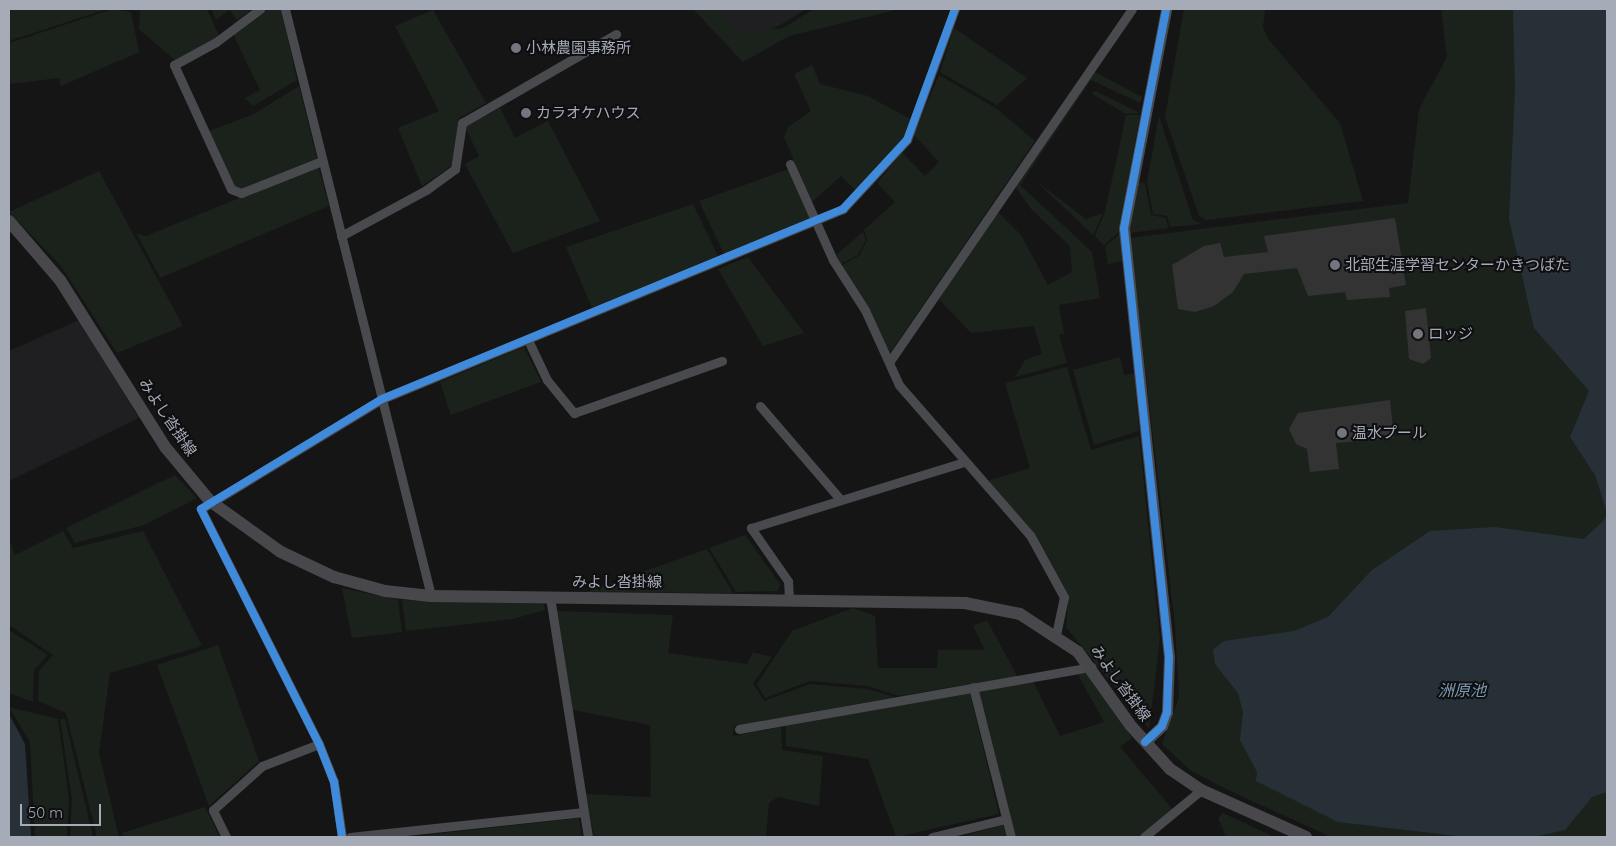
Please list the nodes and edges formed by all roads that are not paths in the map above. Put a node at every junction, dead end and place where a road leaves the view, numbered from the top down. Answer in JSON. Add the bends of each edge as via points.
{"nodes":[{"id":1,"x":260,"y":9,"type":"edge"},
{"id":2,"x":285,"y":9,"type":"edge"},
{"id":3,"x":955,"y":9,"type":"edge"},
{"id":4,"x":1132,"y":9,"type":"edge"},
{"id":5,"x":1166,"y":9,"type":"edge"},
{"id":6,"x":616,"y":34,"type":"dead end"},
{"id":7,"x":322,"y":161,"type":"junction"},
{"id":8,"x":790,"y":164,"type":"dead end"},
{"id":9,"x":9,"y":221,"type":"edge"},
{"id":10,"x":816,"y":221,"type":"junction"},
{"id":11,"x":341,"y":236,"type":"junction"},
{"id":12,"x":528,"y":340,"type":"junction"},
{"id":13,"x":722,"y":361,"type":"dead end"},
{"id":14,"x":890,"y":361,"type":"junction"},
{"id":15,"x":382,"y":399,"type":"junction"},
{"id":16,"x":760,"y":406,"type":"dead end"},
{"id":17,"x":964,"y":462,"type":"junction"},
{"id":18,"x":840,"y":499,"type":"junction"},
{"id":19,"x":210,"y":501,"type":"junction"},
{"id":20,"x":431,"y":596,"type":"junction"},
{"id":21,"x":550,"y":597,"type":"junction"},
{"id":22,"x":789,"y":599,"type":"junction"},
{"id":23,"x":1056,"y":634,"type":"junction"},
{"id":24,"x":1092,"y":667,"type":"junction"},
{"id":25,"x":973,"y":687,"type":"junction"},
{"id":26,"x":739,"y":730,"type":"dead end"},
{"id":27,"x":1145,"y":742,"type":"junction"},
{"id":28,"x":320,"y":744,"type":"junction"},
{"id":29,"x":1201,"y":790,"type":"junction"},
{"id":30,"x":584,"y":812,"type":"junction"},
{"id":31,"x":1006,"y":819,"type":"junction"},
{"id":32,"x":226,"y":837,"type":"edge"},
{"id":33,"x":342,"y":837,"type":"edge"},
{"id":34,"x":350,"y":837,"type":"edge"},
{"id":35,"x":588,"y":837,"type":"edge"},
{"id":36,"x":932,"y":837,"type":"edge"},
{"id":37,"x":1011,"y":837,"type":"edge"},
{"id":38,"x":1144,"y":837,"type":"edge"},
{"id":39,"x":1306,"y":837,"type":"edge"}],
"edges":[{"from":1,"to":7,"type":"street","via":[[174,65],[231,189],[241,193]]},
{"from":2,"to":7,"type":"street"},
{"from":3,"to":10,"type":"street","via":[[906,140],[843,209]]},
{"from":4,"to":14,"type":"street"},
{"from":5,"to":27,"type":"street","via":[[1124,228],[1170,657],[1167,712],[1162,726]]},
{"from":6,"to":11,"type":"street","via":[[462,123],[455,169],[426,190]]},
{"from":7,"to":11,"type":"street"},
{"from":8,"to":10,"type":"street"},
{"from":9,"to":19,"type":"main road","name":"みよし沓掛線","via":[[60,280],[166,448]]},
{"from":10,"to":12,"type":"street"},
{"from":10,"to":14,"type":"street","via":[[846,284]]},
{"from":11,"to":15,"type":"street"},
{"from":12,"to":13,"type":"street","via":[[547,380],[574,413]]},
{"from":12,"to":15,"type":"street"},
{"from":14,"to":17,"type":"street","via":[[916,408]]},
{"from":15,"to":19,"type":"street","via":[[285,462]]},
{"from":15,"to":20,"type":"street"},
{"from":16,"to":18,"type":"street"},
{"from":17,"to":18,"type":"street"},
{"from":17,"to":23,"type":"street","via":[[1030,535],[1064,597]]},
{"from":18,"to":22,"type":"street","via":[[751,528],[788,581]]},
{"from":19,"to":20,"type":"main road","name":"みよし沓掛線","via":[[281,552],[334,576],[385,591]]},
{"from":19,"to":28,"type":"street","via":[[201,509],[204,520]]},
{"from":20,"to":21,"type":"main road","name":"みよし沓掛線"},
{"from":21,"to":22,"type":"main road","name":"みよし沓掛線"},
{"from":21,"to":30,"type":"street"},
{"from":22,"to":23,"type":"main road","name":"みよし沓掛線","via":[[991,606],[1020,614]]},
{"from":23,"to":24,"type":"main road","name":"みよし沓掛線"},
{"from":24,"to":25,"type":"street"},
{"from":24,"to":27,"type":"main road","name":"みよし沓掛線"},
{"from":25,"to":26,"type":"street"},
{"from":25,"to":31,"type":"street"},
{"from":27,"to":29,"type":"main road","name":"みよし沓掛線","via":[[1170,769]]},
{"from":28,"to":32,"type":"street","via":[[262,766],[213,810]]},
{"from":28,"to":33,"type":"street","via":[[334,782]]},
{"from":29,"to":38,"type":"street"},
{"from":29,"to":39,"type":"main road","name":"みよし沓掛線"},
{"from":30,"to":34,"type":"street"},
{"from":30,"to":35,"type":"street"},
{"from":31,"to":36,"type":"street"},
{"from":31,"to":37,"type":"street"}]}
